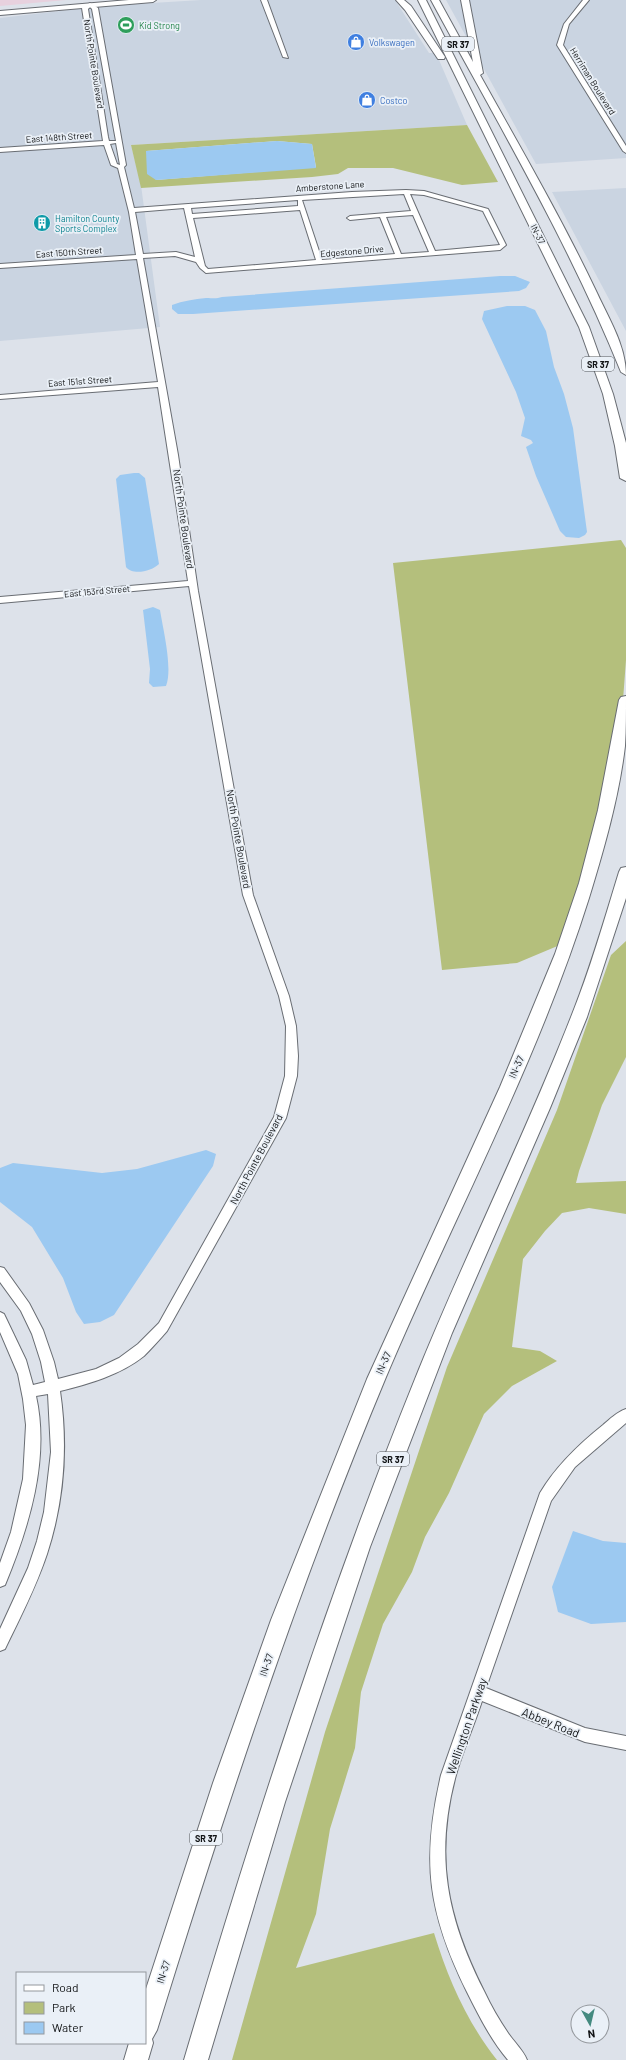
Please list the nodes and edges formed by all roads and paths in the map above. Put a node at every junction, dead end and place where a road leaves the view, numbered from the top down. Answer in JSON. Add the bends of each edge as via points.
{"nodes":[{"id":1,"x":153,"y":0,"type":"edge"},
{"id":2,"x":264,"y":0,"type":"edge"},
{"id":3,"x":400,"y":0,"type":"edge"},
{"id":4,"x":422,"y":0,"type":"edge"},
{"id":5,"x":435,"y":0,"type":"edge"},
{"id":6,"x":459,"y":0,"type":"edge"},
{"id":7,"x":465,"y":0,"type":"edge"},
{"id":8,"x":586,"y":0,"type":"edge"},
{"id":9,"x":90,"y":1,"type":"edge"},
{"id":10,"x":406,"y":4,"type":"edge"},
{"id":11,"x":0,"y":9,"type":"edge"},
{"id":12,"x":467,"y":12,"type":"junction"},
{"id":13,"x":0,"y":13,"type":"edge"},
{"id":14,"x":286,"y":57,"type":"dead end"},
{"id":15,"x":482,"y":86,"type":"junction"},
{"id":16,"x":472,"y":104,"type":"junction"},
{"id":17,"x":119,"y":142,"type":"junction"},
{"id":18,"x":107,"y":143,"type":"junction"},
{"id":19,"x":0,"y":150,"type":"edge"},
{"id":20,"x":626,"y":151,"type":"edge"},
{"id":21,"x":121,"y":167,"type":"junction"},
{"id":22,"x":406,"y":192,"type":"junction"},
{"id":23,"x":299,"y":198,"type":"junction"},
{"id":24,"x":187,"y":206,"type":"junction"},
{"id":25,"x":302,"y":208,"type":"junction"},
{"id":26,"x":131,"y":210,"type":"junction"},
{"id":27,"x":415,"y":213,"type":"junction"},
{"id":28,"x":382,"y":215,"type":"junction"},
{"id":29,"x":190,"y":216,"type":"junction"},
{"id":30,"x":350,"y":218,"type":"dead end"},
{"id":31,"x":195,"y":244,"type":"junction"},
{"id":32,"x":502,"y":247,"type":"joint"},
{"id":33,"x":433,"y":253,"type":"junction"},
{"id":34,"x":176,"y":254,"type":"junction"},
{"id":35,"x":139,"y":256,"type":"junction"},
{"id":36,"x":399,"y":256,"type":"junction"},
{"id":37,"x":199,"y":260,"type":"junction"},
{"id":38,"x":320,"y":263,"type":"junction"},
{"id":39,"x":0,"y":266,"type":"edge"},
{"id":40,"x":626,"y":372,"type":"edge"},
{"id":41,"x":162,"y":384,"type":"junction"},
{"id":42,"x":0,"y":397,"type":"edge"},
{"id":43,"x":626,"y":478,"type":"edge"},
{"id":44,"x":194,"y":583,"type":"junction"},
{"id":45,"x":0,"y":600,"type":"edge"},
{"id":46,"x":626,"y":700,"type":"edge"},
{"id":47,"x":626,"y":872,"type":"edge"},
{"id":48,"x":0,"y":1272,"type":"edge"},
{"id":49,"x":0,"y":1318,"type":"edge"},
{"id":50,"x":53,"y":1386,"type":"junction"},
{"id":51,"x":28,"y":1392,"type":"junction"},
{"id":52,"x":626,"y":1415,"type":"edge"},
{"id":53,"x":0,"y":1580,"type":"edge"},
{"id":54,"x":0,"y":1644,"type":"edge"},
{"id":55,"x":478,"y":1692,"type":"junction"},
{"id":56,"x":626,"y":1743,"type":"edge"},
{"id":57,"x":146,"y":2027,"type":"edge"},
{"id":58,"x":141,"y":2044,"type":"edge"},
{"id":59,"x":136,"y":2060,"type":"edge"},
{"id":60,"x":196,"y":2060,"type":"edge"},
{"id":61,"x":519,"y":2060,"type":"edge"}],
"edges":[{"from":1,"to":9,"type":"main road"},
{"from":2,"to":14,"type":"street"},
{"from":3,"to":10,"type":"highway"},
{"from":4,"to":16,"type":"highway","name":"IN-37","number":"SR 37"},
{"from":5,"to":15,"type":"highway","number":"SR 37"},
{"from":6,"to":12,"type":"highway"},
{"from":7,"to":12,"type":"highway"},
{"from":8,"to":20,"type":"street","name":"Herriman Boulevard","via":[[565,26],[560,46]]},
{"from":9,"to":11,"type":"main road"},
{"from":9,"to":13,"type":"main road"},
{"from":9,"to":17,"type":"street","name":"North Pointe Boulevard","via":[[95,8]]},
{"from":9,"to":18,"type":"street","name":"North Pointe Boulevard","via":[[85,8]]},
{"from":10,"to":16,"type":"highway"},
{"from":12,"to":15,"type":"highway"},
{"from":15,"to":40,"type":"highway","number":"SR 37","via":[[574,255]]},
{"from":16,"to":43,"type":"highway","name":"IN-37","number":"SR 37","via":[[584,327],[608,394]]},
{"from":17,"to":18,"type":"street","name":"East 148th Street"},
{"from":17,"to":21,"type":"street","name":"North Pointe Boulevard","via":[[123,165]]},
{"from":18,"to":19,"type":"street","name":"East 148th Street"},
{"from":18,"to":21,"type":"street","name":"North Pointe Boulevard","via":[[114,165]]},
{"from":21,"to":26,"type":"street","name":"North Pointe Boulevard"},
{"from":22,"to":23,"type":"street","name":"Amberstone Lane"},
{"from":22,"to":27,"type":"street"},
{"from":22,"to":32,"type":"street","name":"Amberstone Lane","via":[[424,193],[483,208],[488,212]]},
{"from":23,"to":24,"type":"street","name":"Amberstone Lane"},
{"from":23,"to":25,"type":"street"},
{"from":24,"to":26,"type":"street","name":"Amberstone Lane"},
{"from":24,"to":29,"type":"street"},
{"from":25,"to":29,"type":"street","name":"Amberstone Lane"},
{"from":25,"to":38,"type":"street"},
{"from":26,"to":35,"type":"street","name":"North Pointe Boulevard"},
{"from":27,"to":28,"type":"street"},
{"from":27,"to":33,"type":"street"},
{"from":28,"to":30,"type":"street"},
{"from":28,"to":36,"type":"street"},
{"from":29,"to":31,"type":"street"},
{"from":31,"to":34,"type":"street"},
{"from":31,"to":37,"type":"street"},
{"from":32,"to":33,"type":"street","name":"Edgestone Drive"},
{"from":33,"to":36,"type":"street","name":"Edgestone Drive"},
{"from":34,"to":35,"type":"street","name":"East 150th Street"},
{"from":34,"to":37,"type":"street","name":"East 150th Street"},
{"from":35,"to":39,"type":"street","name":"East 150th Street"},
{"from":35,"to":41,"type":"street","name":"North Pointe Boulevard"},
{"from":36,"to":38,"type":"street","name":"Edgestone Drive"},
{"from":37,"to":38,"type":"street","name":"Edgestone Drive","via":[[203,269],[211,271]]},
{"from":41,"to":42,"type":"street","name":"East 151st Street"},
{"from":41,"to":44,"type":"street","name":"North Pointe Boulevard"},
{"from":44,"to":45,"type":"street","name":"East 153rd Street"},
{"from":44,"to":50,"type":"street","name":"North Pointe Boulevard","via":[[248,895],[284,996],[291,1026],[291,1076],[277,1125],[163,1326],[136,1354],[119,1365]]},
{"from":46,"to":57,"type":"highway","name":"IN-37","number":"SR 37","via":[[602,827],[559,962],[518,1065],[376,1378],[323,1512],[272,1647],[215,1811]]},
{"from":47,"to":60,"type":"highway","number":"SR 37","via":[[595,972],[567,1047],[433,1358],[366,1531],[283,1771]]},
{"from":48,"to":50,"type":"street","via":[[25,1308],[44,1352]]},
{"from":49,"to":51,"type":"street","via":[[24,1374]]},
{"from":50,"to":51,"type":"street","name":"North Pointe Boulevard"},
{"from":50,"to":54,"type":"street","via":[[57,1463],[51,1509],[44,1541],[34,1568]]},
{"from":51,"to":53,"type":"street","via":[[32,1455],[28,1500],[12,1552]]},
{"from":52,"to":55,"type":"street","name":"Wellington Parkway","via":[[580,1452],[562,1469],[552,1484],[534,1528]]},
{"from":55,"to":56,"type":"street","name":"Abbey Road","via":[[585,1735]]},
{"from":55,"to":61,"type":"street","name":"Wellington Parkway","via":[[441,1804],[437,1830],[438,1887],[441,1906],[469,1980],[501,2038]]},
{"from":58,"to":59,"type":"highway"}]}
